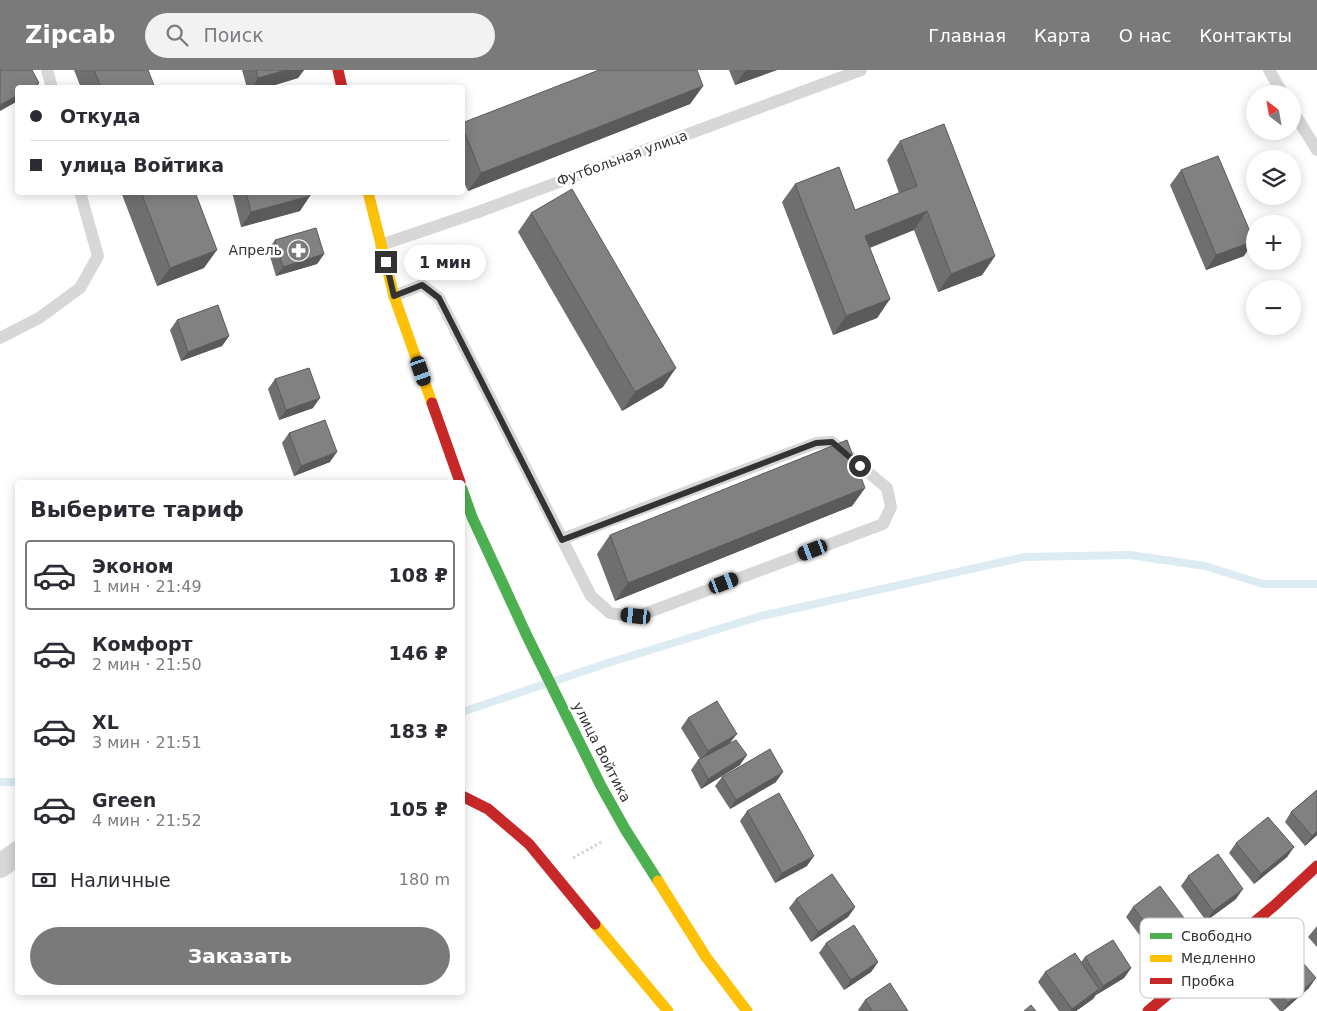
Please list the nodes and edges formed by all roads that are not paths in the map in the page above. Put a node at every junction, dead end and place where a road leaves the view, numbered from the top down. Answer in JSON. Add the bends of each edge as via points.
{"nodes":[{"id":1,"x":47,"y":70,"type":"edge"},
{"id":2,"x":338,"y":70,"type":"edge"},
{"id":3,"x":861,"y":70,"type":"edge"},
{"id":4,"x":1268,"y":70,"type":"edge"},
{"id":5,"x":51,"y":85,"type":"edge"},
{"id":6,"x":341,"y":85,"type":"edge"},
{"id":7,"x":1277,"y":85,"type":"edge"},
{"id":8,"x":1301,"y":124,"type":"edge"},
{"id":9,"x":1317,"y":150,"type":"edge"},
{"id":10,"x":81,"y":195,"type":"edge"},
{"id":11,"x":369,"y":195,"type":"edge"},
{"id":12,"x":381,"y":244,"type":"junction"},
{"id":13,"x":394,"y":296,"type":"junction"},
{"id":14,"x":0,"y":338,"type":"edge"},
{"id":15,"x":459,"y":480,"type":"edge"},
{"id":16,"x":465,"y":497,"type":"edge"},
{"id":17,"x":562,"y":540,"type":"junction"},
{"id":18,"x":465,"y":798,"type":"edge"},
{"id":19,"x":15,"y":855,"type":"edge"},
{"id":20,"x":0,"y":866,"type":"edge"},
{"id":21,"x":1317,"y":866,"type":"edge"},
{"id":22,"x":1259,"y":918,"type":"edge"},
{"id":23,"x":1164,"y":998,"type":"edge"},
{"id":24,"x":668,"y":1011,"type":"edge"},
{"id":25,"x":747,"y":1011,"type":"edge"},
{"id":26,"x":1148,"y":1011,"type":"edge"}],
"edges":[{"from":1,"to":5,"type":"lane"},
{"from":2,"to":6,"type":"main road"},
{"from":3,"to":12,"type":"lane","name":"Футбольная улица","via":[[478,212]]},
{"from":4,"to":7,"type":"lane"},
{"from":8,"to":9,"type":"lane"},
{"from":10,"to":14,"type":"lane","via":[[98,256],[80,288],[39,318]]},
{"from":11,"to":12,"type":"main road"},
{"from":12,"to":13,"type":"main road"},
{"from":13,"to":15,"type":"main road"},
{"from":13,"to":17,"type":"lane","via":[[422,285],[439,298]]},
{"from":16,"to":25,"type":"main road","name":"улица Войтика","via":[[527,636],[601,786],[706,957]]},
{"from":17,"to":17,"type":"lane","via":[[592,596],[610,614],[636,616],[883,524],[891,507],[887,488],[832,442],[816,443]]},
{"from":18,"to":24,"type":"main road","via":[[488,809],[528,844]]},
{"from":19,"to":20,"type":"street"},
{"from":21,"to":22,"type":"main road"},
{"from":23,"to":26,"type":"main road"}]}
